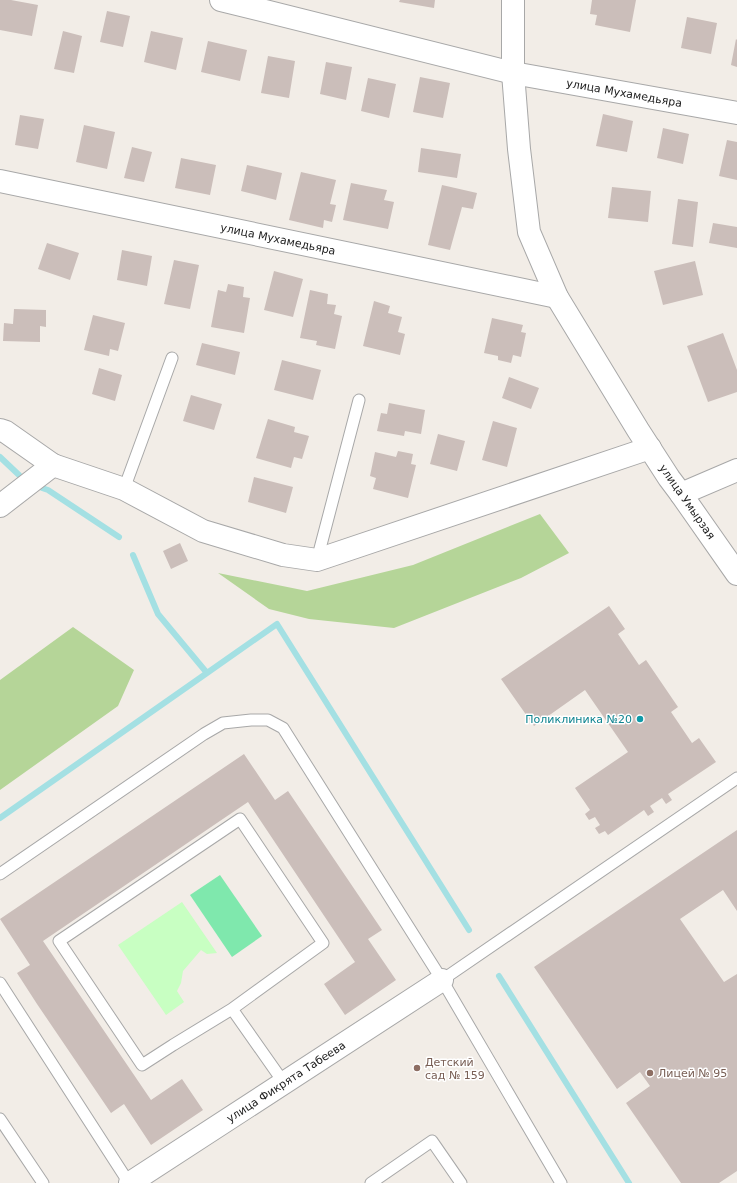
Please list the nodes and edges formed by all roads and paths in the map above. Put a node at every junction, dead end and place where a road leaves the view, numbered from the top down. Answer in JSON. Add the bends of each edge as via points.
{"nodes":[{"id":1,"x":221,"y":0,"type":"edge"},
{"id":2,"x":513,"y":0,"type":"edge"},
{"id":3,"x":513,"y":72,"type":"junction"},
{"id":4,"x":737,"y":112,"type":"edge"},
{"id":5,"x":0,"y":181,"type":"edge"},
{"id":6,"x":557,"y":297,"type":"junction"},
{"id":7,"x":172,"y":358,"type":"dead end"},
{"id":8,"x":359,"y":400,"type":"dead end"},
{"id":9,"x":2,"y":426,"type":"edge"},
{"id":10,"x":650,"y":448,"type":"junction"},
{"id":11,"x":53,"y":466,"type":"junction"},
{"id":12,"x":737,"y":470,"type":"edge"},
{"id":13,"x":124,"y":489,"type":"junction"},
{"id":14,"x":681,"y":494,"type":"junction"},
{"id":15,"x":0,"y":506,"type":"edge"},
{"id":16,"x":317,"y":560,"type":"junction"},
{"id":17,"x":737,"y":574,"type":"edge"},
{"id":18,"x":737,"y":778,"type":"edge"},
{"id":19,"x":0,"y":874,"type":"edge"},
{"id":20,"x":442,"y":980,"type":"junction"},
{"id":21,"x":0,"y":983,"type":"edge"},
{"id":22,"x":232,"y":1009,"type":"junction"},
{"id":23,"x":284,"y":1083,"type":"junction"},
{"id":24,"x":0,"y":1119,"type":"edge"},
{"id":25,"x":43,"y":1183,"type":"edge"},
{"id":26,"x":129,"y":1183,"type":"edge"},
{"id":27,"x":371,"y":1183,"type":"edge"},
{"id":28,"x":461,"y":1183,"type":"edge"},
{"id":29,"x":561,"y":1183,"type":"edge"}],
"edges":[{"from":1,"to":3,"type":"street","name":"улица Мухамедьяра"},
{"from":2,"to":3,"type":"street"},
{"from":3,"to":4,"type":"street","name":"улица Мухамедьяра"},
{"from":3,"to":6,"type":"street","via":[[529,232]]},
{"from":5,"to":6,"type":"street","name":"улица Мухамедьяра"},
{"from":6,"to":10,"type":"street","name":"улица Умырзая"},
{"from":7,"to":13,"type":"lane"},
{"from":8,"to":16,"type":"lane"},
{"from":9,"to":11,"type":"street"},
{"from":10,"to":14,"type":"street","name":"улица Умырзая"},
{"from":10,"to":16,"type":"street"},
{"from":11,"to":13,"type":"street"},
{"from":11,"to":15,"type":"street"},
{"from":12,"to":14,"type":"street"},
{"from":13,"to":16,"type":"street","via":[[203,531],[283,555]]},
{"from":14,"to":17,"type":"street","name":"улица Умырзая"},
{"from":18,"to":20,"type":"lane"},
{"from":19,"to":20,"type":"lane","via":[[223,723],[268,720],[283,728]]},
{"from":20,"to":23,"type":"street","name":"улица Фикрята Табеева"},
{"from":20,"to":29,"type":"lane"},
{"from":21,"to":26,"type":"lane"},
{"from":22,"to":22,"type":"lane","via":[[323,943],[240,819],[59,941],[142,1065]]},
{"from":22,"to":23,"type":"lane"},
{"from":23,"to":26,"type":"street","name":"улица Фикрята Табеева"},
{"from":24,"to":25,"type":"lane"},
{"from":27,"to":28,"type":"lane","via":[[432,1141]]}]}
